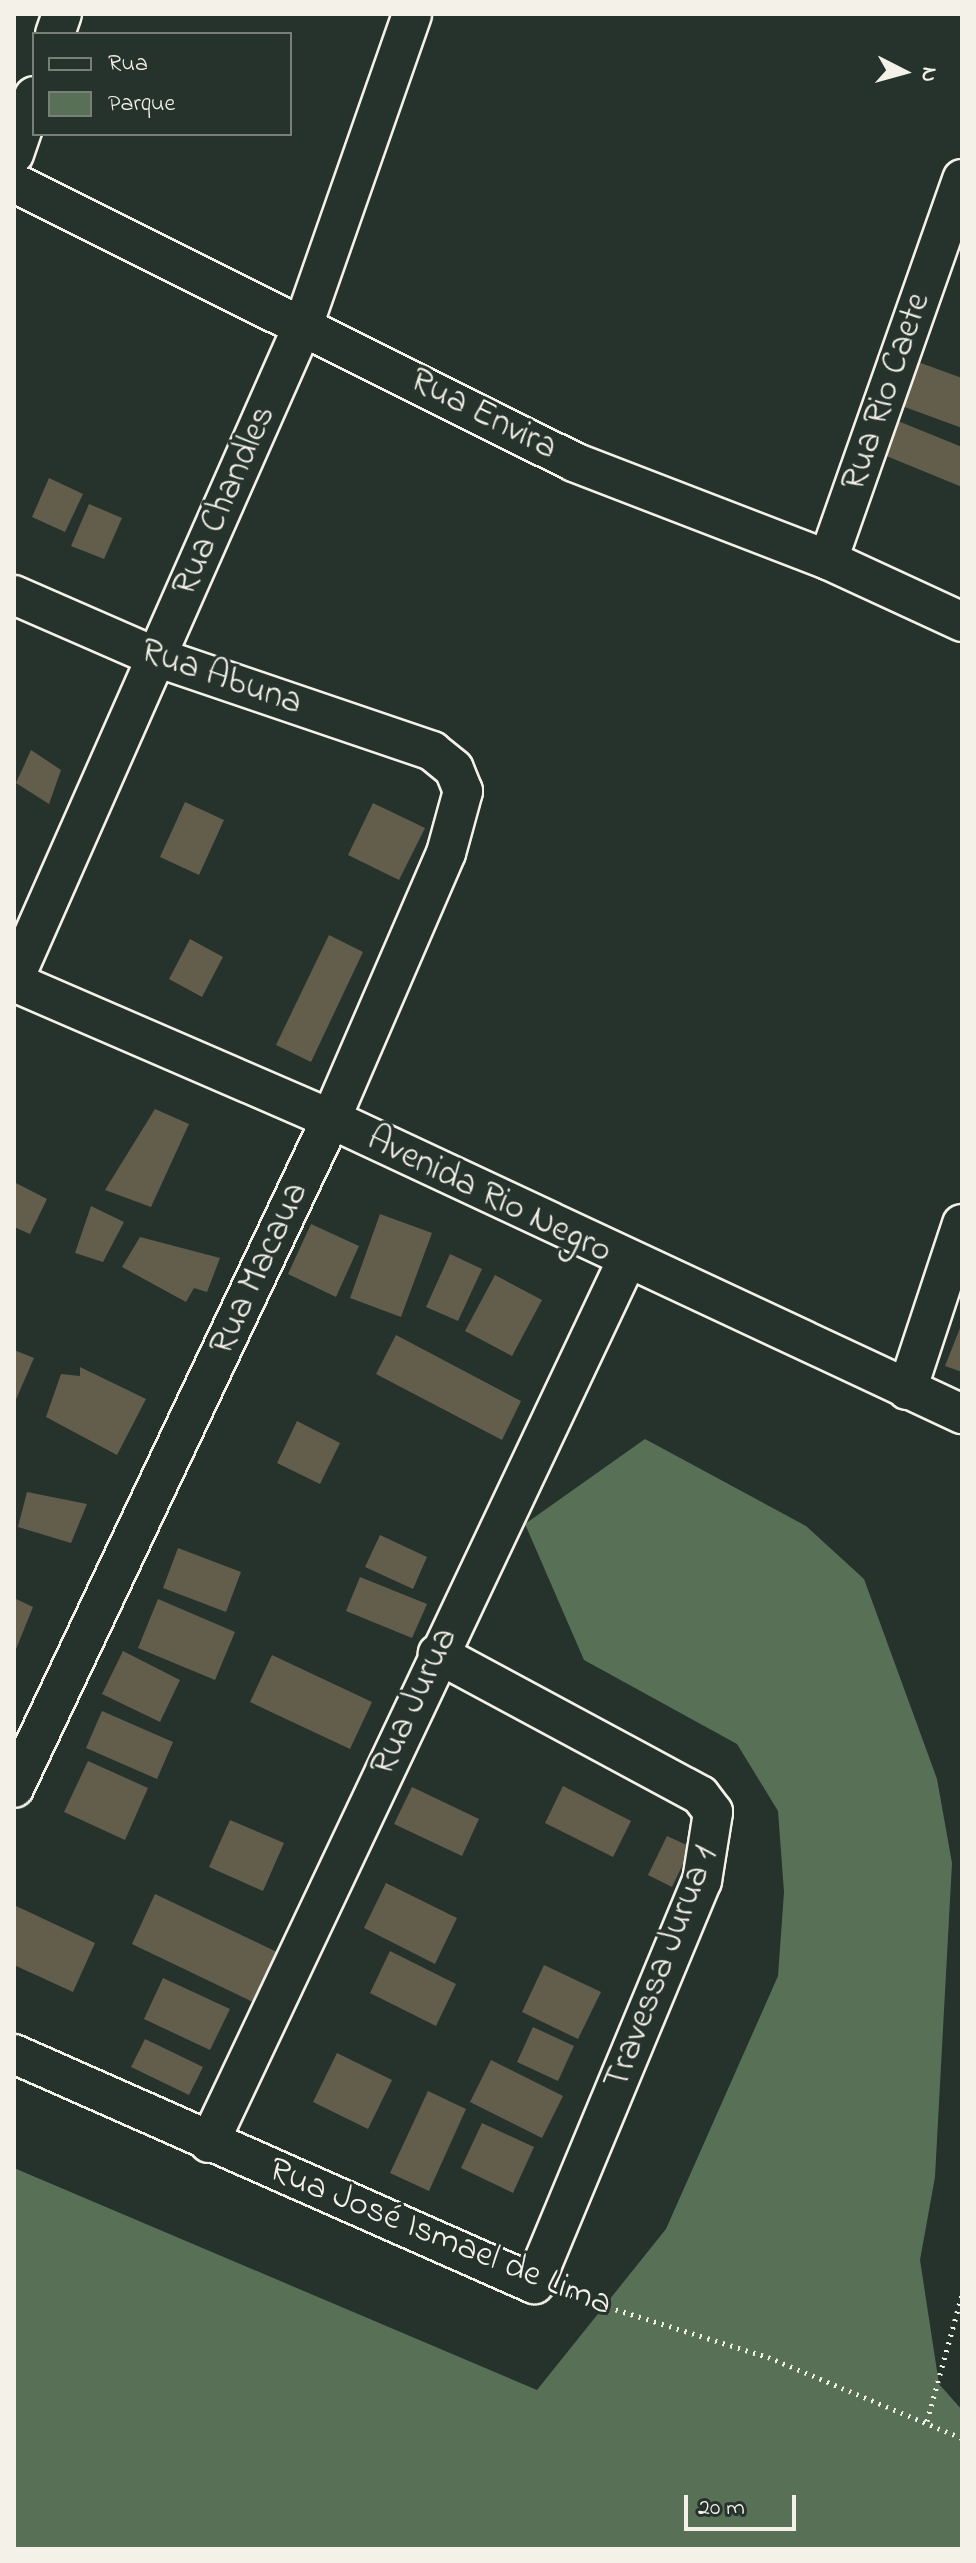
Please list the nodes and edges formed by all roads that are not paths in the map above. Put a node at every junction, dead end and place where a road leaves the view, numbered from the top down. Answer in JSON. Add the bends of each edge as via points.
{"nodes":[{"id":1,"x":412,"y":14,"type":"edge"},
{"id":2,"x":32,"y":102,"type":"edge"},
{"id":3,"x":14,"y":154,"type":"edge"},
{"id":4,"x":962,"y":179,"type":"edge"},
{"id":5,"x":14,"y":183,"type":"edge"},
{"id":6,"x":304,"y":323,"type":"junction"},
{"id":7,"x":828,"y":560,"type":"junction"},
{"id":8,"x":14,"y":595,"type":"edge"},
{"id":9,"x":962,"y":622,"type":"edge"},
{"id":10,"x":156,"y":657,"type":"junction"},
{"id":11,"x":432,"y":751,"type":"joint"},
{"id":12,"x":14,"y":981,"type":"edge"},
{"id":13,"x":331,"y":1119,"type":"junction"},
{"id":14,"x":962,"y":1224,"type":"edge"},
{"id":15,"x":626,"y":1262,"type":"junction"},
{"id":16,"x":907,"y":1390,"type":"junction"},
{"id":17,"x":962,"y":1414,"type":"edge"},
{"id":18,"x":438,"y":1654,"type":"junction"},
{"id":19,"x":14,"y":1788,"type":"edge"},
{"id":20,"x":14,"y":2054,"type":"edge"},
{"id":21,"x":209,"y":2143,"type":"junction"},
{"id":22,"x":534,"y":2284,"type":"joint"}],
"edges":[{"from":1,"to":6,"type":"street","name":"Rua Chandles"},
{"from":2,"to":3,"type":"street"},
{"from":4,"to":7,"type":"street","name":"Rua Rio Caete"},
{"from":5,"to":6,"type":"street","name":"Rua Envira"},
{"from":6,"to":7,"type":"street","name":"Rua Envira","via":[[574,462]]},
{"from":6,"to":10,"type":"street","name":"Rua Chandles"},
{"from":7,"to":9,"type":"street","name":"Rua Envira"},
{"from":8,"to":10,"type":"street","name":"Rua Abuna"},
{"from":10,"to":11,"type":"street","name":"Rua Abuna"},
{"from":10,"to":12,"type":"street","name":"Rua Chandles"},
{"from":11,"to":13,"type":"street","name":"Rua Macaua","via":[[461,781],[462,809]]},
{"from":12,"to":13,"type":"street","name":"Avenida Rio Negro"},
{"from":13,"to":15,"type":"street","name":"Avenida Rio Negro"},
{"from":13,"to":19,"type":"street","name":"Rua Macaua"},
{"from":14,"to":16,"type":"street"},
{"from":15,"to":16,"type":"street","name":"Avenida Rio Negro"},
{"from":15,"to":18,"type":"street","name":"Rua Jurua"},
{"from":16,"to":17,"type":"street","name":"Avenida Rio Negro"},
{"from":18,"to":21,"type":"street","name":"Rua Jurua"},
{"from":18,"to":22,"type":"street","name":"Travessa Jurua 1","via":[[700,1795],[713,1812],[702,1881]]},
{"from":20,"to":21,"type":"street","name":"Rua José Ismael de Lima"},
{"from":21,"to":22,"type":"street","name":"Rua José Ismael de Lima"}]}
